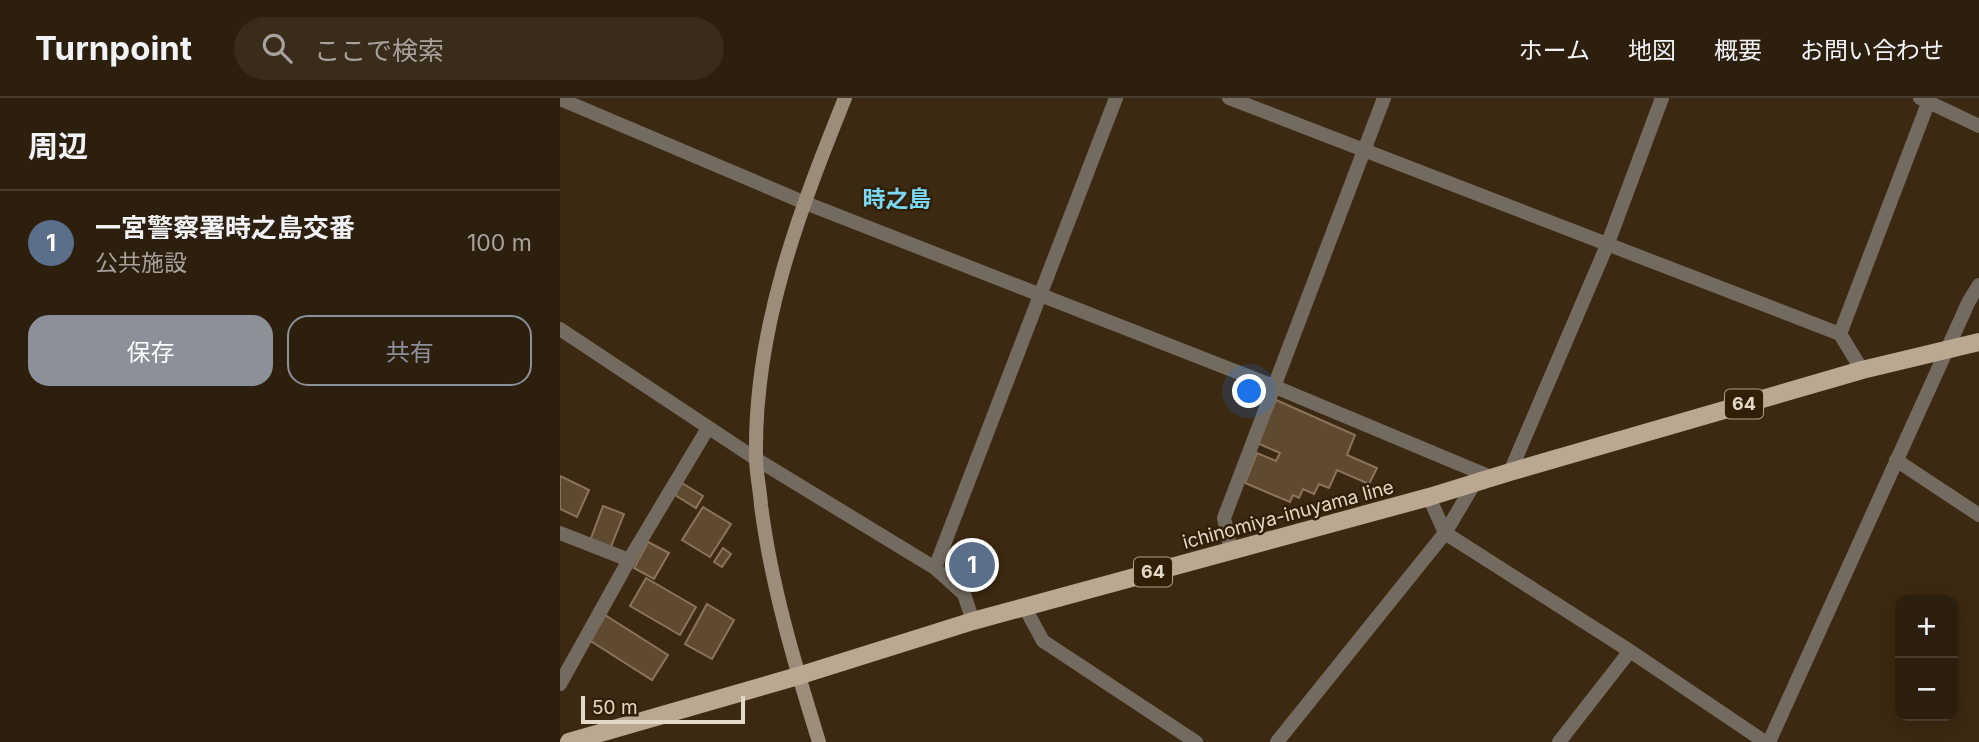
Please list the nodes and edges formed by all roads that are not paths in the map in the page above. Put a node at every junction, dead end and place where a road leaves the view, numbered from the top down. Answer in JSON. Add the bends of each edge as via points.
{"nodes":[{"id":1,"x":845,"y":98,"type":"edge"},
{"id":2,"x":1116,"y":98,"type":"edge"},
{"id":3,"x":1229,"y":98,"type":"edge"},
{"id":4,"x":1384,"y":98,"type":"edge"},
{"id":5,"x":1662,"y":98,"type":"edge"},
{"id":6,"x":560,"y":99,"type":"edge"},
{"id":7,"x":1926,"y":99,"type":"edge"},
{"id":8,"x":1979,"y":126,"type":"edge"},
{"id":9,"x":1364,"y":149,"type":"junction"},
{"id":10,"x":803,"y":202,"type":"junction"},
{"id":11,"x":1608,"y":243,"type":"junction"},
{"id":12,"x":1979,"y":285,"type":"edge"},
{"id":13,"x":1039,"y":295,"type":"junction"},
{"id":14,"x":560,"y":329,"type":"edge"},
{"id":15,"x":1840,"y":334,"type":"junction"},
{"id":16,"x":1979,"y":342,"type":"edge"},
{"id":17,"x":1947,"y":351,"type":"junction"},
{"id":18,"x":1862,"y":370,"type":"junction"},
{"id":19,"x":1273,"y":386,"type":"junction"},
{"id":20,"x":708,"y":428,"type":"junction"},
{"id":21,"x":756,"y":459,"type":"junction"},
{"id":22,"x":1896,"y":460,"type":"junction"},
{"id":23,"x":1501,"y":475,"type":"junction"},
{"id":24,"x":1474,"y":484,"type":"junction"},
{"id":25,"x":1429,"y":497,"type":"junction"},
{"id":26,"x":1979,"y":515,"type":"edge"},
{"id":27,"x":560,"y":533,"type":"edge"},
{"id":28,"x":1445,"y":533,"type":"junction"},
{"id":29,"x":1231,"y":551,"type":"junction"},
{"id":30,"x":629,"y":560,"type":"junction"},
{"id":31,"x":935,"y":568,"type":"junction"},
{"id":32,"x":1025,"y":608,"type":"junction"},
{"id":33,"x":973,"y":621,"type":"junction"},
{"id":34,"x":1630,"y":651,"type":"junction"},
{"id":35,"x":798,"y":676,"type":"junction"},
{"id":36,"x":560,"y":684,"type":"edge"},
{"id":37,"x":569,"y":742,"type":"edge"},
{"id":38,"x":819,"y":742,"type":"edge"},
{"id":39,"x":1196,"y":742,"type":"edge"},
{"id":40,"x":1277,"y":742,"type":"edge"},
{"id":41,"x":1559,"y":742,"type":"edge"},
{"id":42,"x":1767,"y":742,"type":"edge"}],
"edges":[{"from":1,"to":10,"type":"main road"},
{"from":2,"to":13,"type":"street"},
{"from":3,"to":9,"type":"street"},
{"from":4,"to":9,"type":"street"},
{"from":5,"to":11,"type":"street"},
{"from":6,"to":10,"type":"street"},
{"from":7,"to":8,"type":"street"},
{"from":7,"to":15,"type":"street"},
{"from":9,"to":11,"type":"street"},
{"from":9,"to":19,"type":"street"},
{"from":10,"to":13,"type":"street"},
{"from":10,"to":21,"type":"main road","via":[[771,311],[759,391]]},
{"from":11,"to":15,"type":"street"},
{"from":11,"to":23,"type":"street"},
{"from":12,"to":17,"type":"street"},
{"from":13,"to":19,"type":"street"},
{"from":13,"to":31,"type":"street"},
{"from":14,"to":20,"type":"street"},
{"from":15,"to":18,"type":"street"},
{"from":16,"to":17,"type":"main road","name":"ichinomiya-inuyama line","number":"64"},
{"from":17,"to":18,"type":"main road","name":"ichinomiya-inuyama line","number":"64"},
{"from":17,"to":22,"type":"street"},
{"from":18,"to":23,"type":"main road","name":"ichinomiya-inuyama line","number":"64"},
{"from":19,"to":23,"type":"street"},
{"from":19,"to":29,"type":"street","via":[[1224,518]]},
{"from":20,"to":21,"type":"street"},
{"from":20,"to":30,"type":"street"},
{"from":21,"to":31,"type":"street"},
{"from":21,"to":35,"type":"main road","via":[[766,545]]},
{"from":22,"to":26,"type":"street"},
{"from":22,"to":42,"type":"street"},
{"from":23,"to":24,"type":"main road","name":"ichinomiya-inuyama line","number":"64"},
{"from":24,"to":25,"type":"main road","name":"ichinomiya-inuyama line","number":"64"},
{"from":24,"to":28,"type":"street"},
{"from":25,"to":28,"type":"street"},
{"from":25,"to":29,"type":"main road","name":"ichinomiya-inuyama line","number":"64"},
{"from":27,"to":30,"type":"street"},
{"from":28,"to":34,"type":"street"},
{"from":28,"to":40,"type":"street"},
{"from":29,"to":32,"type":"main road","name":"ichinomiya-inuyama line","number":"64"},
{"from":30,"to":36,"type":"street"},
{"from":31,"to":33,"type":"street","via":[[964,594]]},
{"from":32,"to":33,"type":"main road","name":"ichinomiya-inuyama line","number":"64"},
{"from":32,"to":39,"type":"street","via":[[1043,641]]},
{"from":33,"to":35,"type":"main road","name":"ichinomiya-inuyama line","number":"64"},
{"from":34,"to":41,"type":"street"},
{"from":34,"to":42,"type":"street"},
{"from":35,"to":37,"type":"main road","name":"ichinomiya-inuyama line","number":"64"},
{"from":35,"to":38,"type":"main road"}]}
